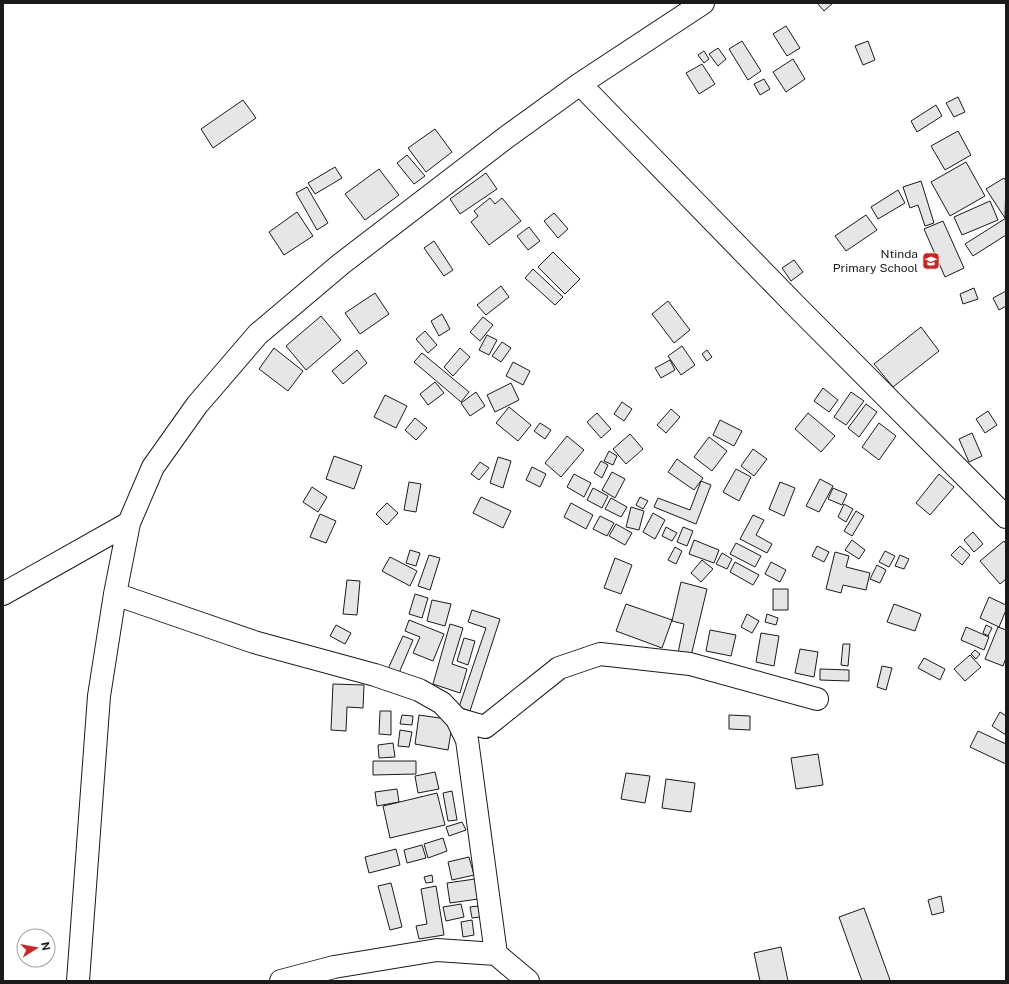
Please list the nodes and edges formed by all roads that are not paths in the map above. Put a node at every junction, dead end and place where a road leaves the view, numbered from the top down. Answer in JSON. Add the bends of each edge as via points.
{"nodes":[{"id":1,"x":703,"y":3,"type":"edge"},
{"id":2,"x":580,"y":84,"type":"junction"},
{"id":3,"x":1006,"y":517,"type":"edge"},
{"id":4,"x":128,"y":523,"type":"junction"},
{"id":5,"x":3,"y":594,"type":"edge"},
{"id":6,"x":115,"y":594,"type":"junction"},
{"id":7,"x":817,"y":699,"type":"dead end"},
{"id":8,"x":457,"y":719,"type":"junction"},
{"id":9,"x":496,"y":954,"type":"junction"},
{"id":10,"x":78,"y":981,"type":"edge"},
{"id":11,"x":281,"y":981,"type":"edge"},
{"id":12,"x":528,"y":981,"type":"edge"}],
"edges":[{"from":1,"to":2,"type":"street"},
{"from":2,"to":3,"type":"street"},
{"from":2,"to":4,"type":"street","via":[[341,264],[258,334],[197,405],[153,467]]},
{"from":4,"to":5,"type":"street"},
{"from":4,"to":6,"type":"street"},
{"from":6,"to":8,"type":"street","via":[[254,642],[375,675],[419,690],[442,703]]},
{"from":6,"to":10,"type":"street","via":[[99,696]]},
{"from":7,"to":8,"type":"street","via":[[690,664],[600,654],[559,668],[485,727]]},
{"from":8,"to":9,"type":"street","via":[[467,740]]},
{"from":9,"to":11,"type":"street","via":[[437,950],[334,967]]},
{"from":9,"to":12,"type":"street"}]}
